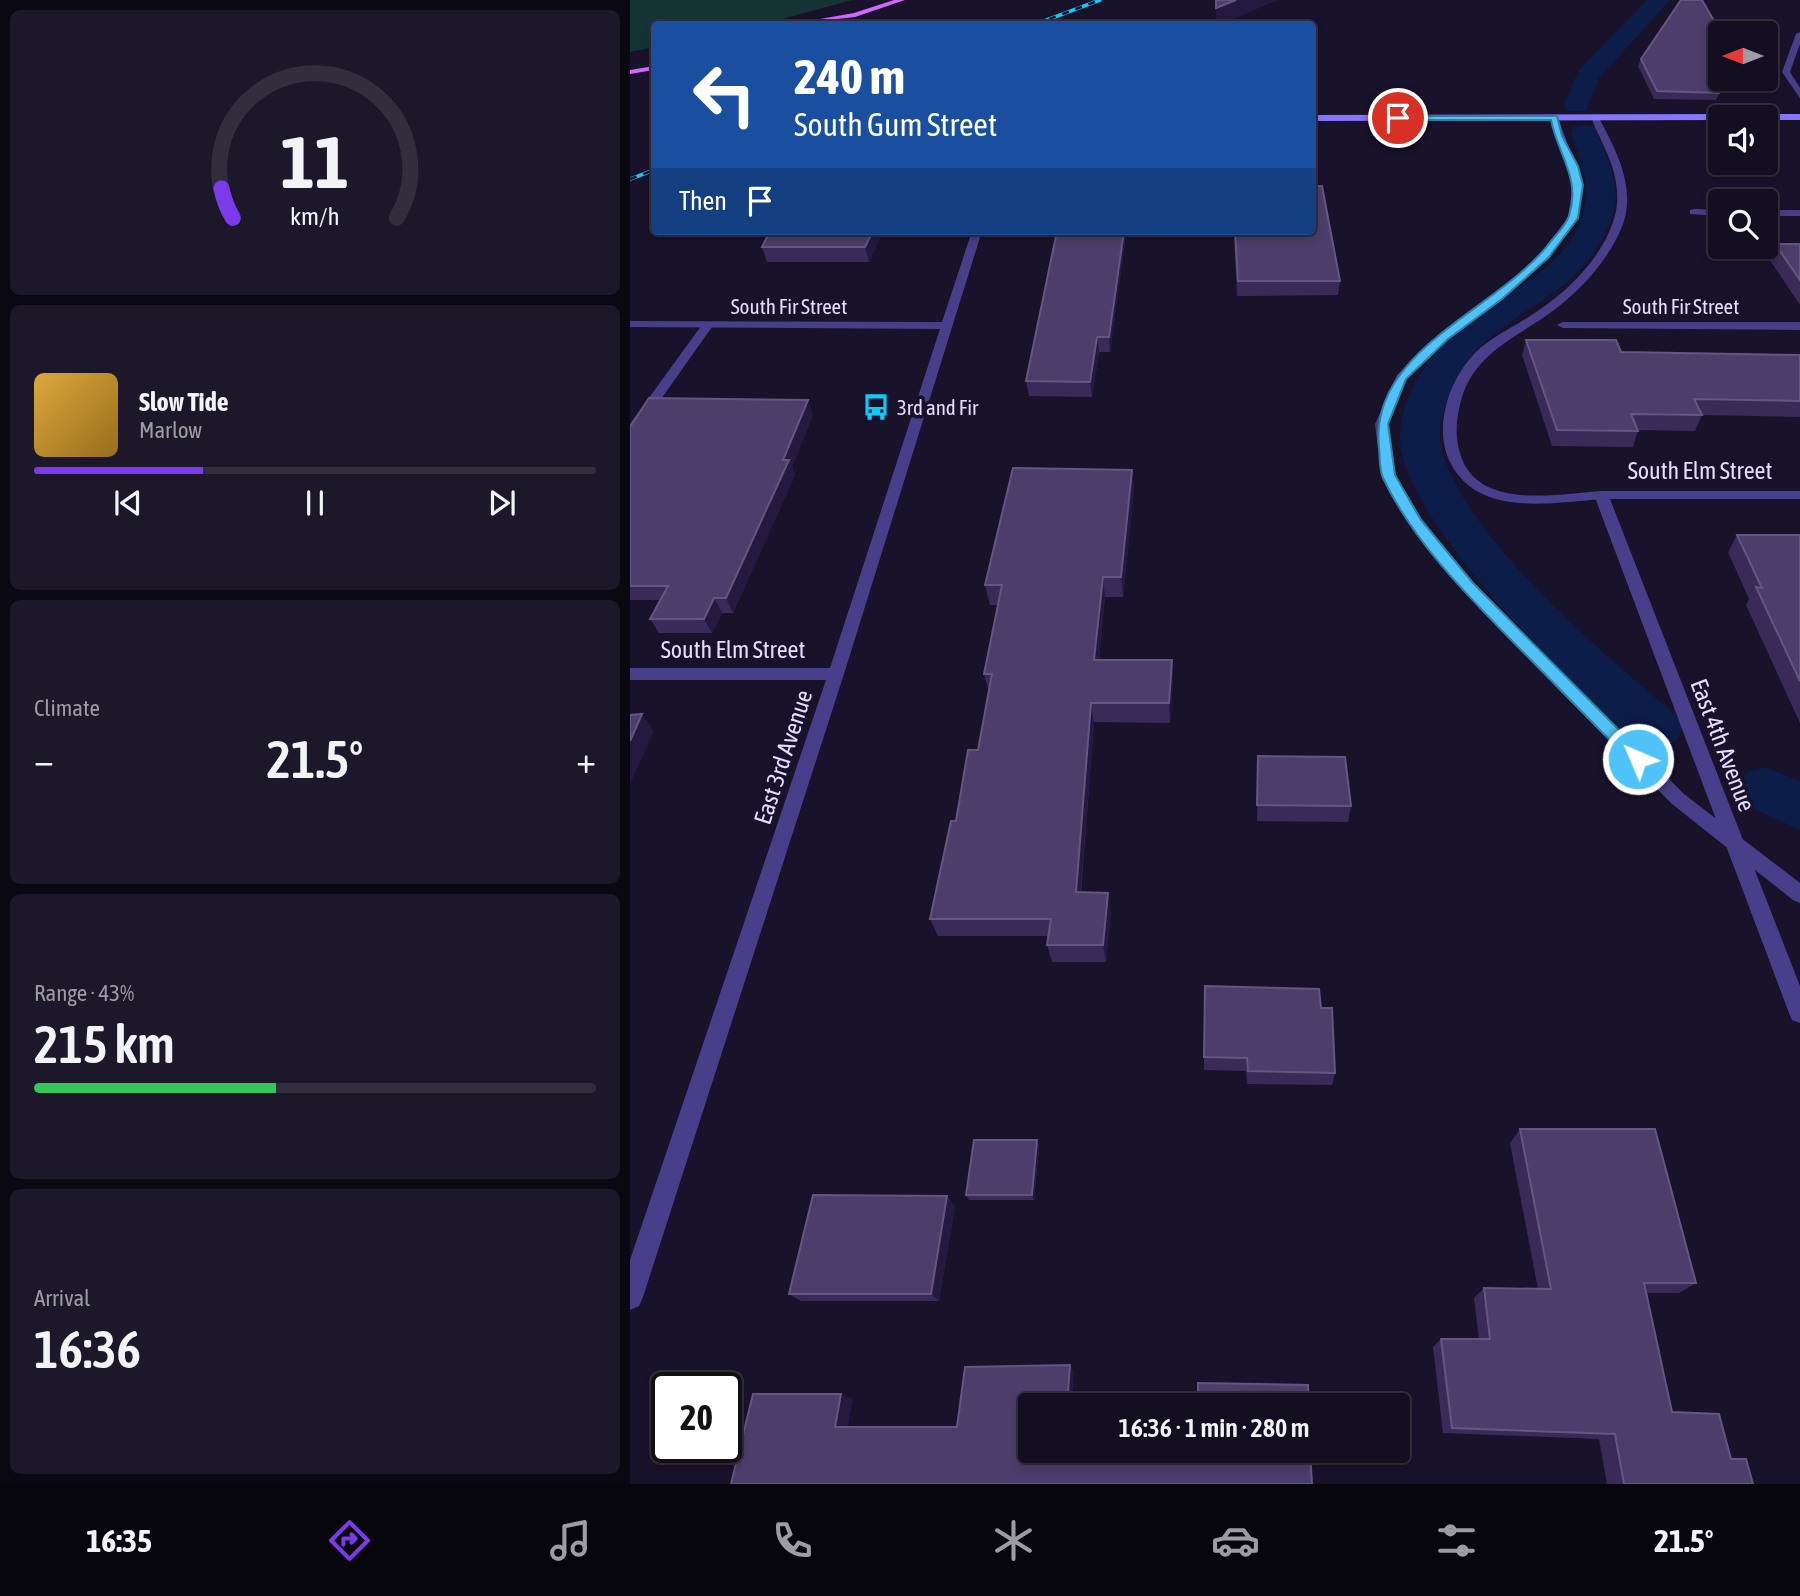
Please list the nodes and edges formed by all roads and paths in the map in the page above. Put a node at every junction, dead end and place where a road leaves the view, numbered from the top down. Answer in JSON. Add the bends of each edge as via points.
{"nodes":[{"id":1,"x":901,"y":0,"type":"edge"},
{"id":2,"x":855,"y":15,"type":"junction"},
{"id":3,"x":821,"y":21,"type":"edge"},
{"id":4,"x":840,"y":21,"type":"edge"},
{"id":5,"x":1800,"y":34,"type":"edge"},
{"id":6,"x":651,"y":68,"type":"edge"},
{"id":7,"x":630,"y":72,"type":"edge"},
{"id":8,"x":1800,"y":95,"type":"edge"},
{"id":9,"x":1708,"y":117,"type":"edge"},
{"id":10,"x":1778,"y":117,"type":"edge"},
{"id":11,"x":1800,"y":117,"type":"edge"},
{"id":12,"x":1316,"y":118,"type":"edge"},
{"id":13,"x":1554,"y":118,"type":"junction"},
{"id":14,"x":1595,"y":118,"type":"junction"},
{"id":15,"x":1694,"y":212,"type":"dead end"},
{"id":16,"x":1708,"y":213,"type":"edge"},
{"id":17,"x":1778,"y":213,"type":"edge"},
{"id":18,"x":1800,"y":213,"type":"edge"},
{"id":19,"x":977,"y":235,"type":"edge"},
{"id":20,"x":1533,"y":319,"type":"junction"},
{"id":21,"x":630,"y":324,"type":"edge"},
{"id":22,"x":708,"y":324,"type":"junction"},
{"id":23,"x":947,"y":326,"type":"junction"},
{"id":24,"x":1800,"y":326,"type":"edge"},
{"id":25,"x":630,"y":433,"type":"edge"},
{"id":26,"x":1601,"y":495,"type":"junction"},
{"id":27,"x":1800,"y":495,"type":"edge"},
{"id":28,"x":630,"y":674,"type":"edge"},
{"id":29,"x":836,"y":674,"type":"junction"},
{"id":30,"x":1735,"y":845,"type":"junction"},
{"id":31,"x":1800,"y":894,"type":"edge"},
{"id":32,"x":1800,"y":1013,"type":"edge"},
{"id":33,"x":630,"y":1297,"type":"edge"}],
"edges":[{"from":1,"to":2,"type":"main road"},
{"from":2,"to":3,"type":"main road"},
{"from":2,"to":4,"type":"main road"},
{"from":5,"to":8,"type":"street","via":[[1786,72]]},
{"from":6,"to":7,"type":"main road"},
{"from":9,"to":14,"type":"main road"},
{"from":10,"to":11,"type":"main road"},
{"from":12,"to":13,"type":"main road"},
{"from":13,"to":14,"type":"main road"},
{"from":13,"to":30,"type":"street","via":[[1578,185],[1573,218],[1546,255],[1401,378],[1382,424],[1388,475],[1416,522],[1468,587],[1678,799]]},
{"from":14,"to":20,"type":"street","name":"South Elm Street","via":[[1617,164],[1622,187],[1618,224],[1584,274]]},
{"from":15,"to":16,"type":"street"},
{"from":17,"to":18,"type":"street"},
{"from":19,"to":23,"type":"street","name":"East 3rd Avenue"},
{"from":20,"to":24,"type":"street","name":"South Fir Street","via":[[1563,325]]},
{"from":20,"to":26,"type":"street","name":"South Elm Street","via":[[1478,357],[1459,390],[1450,411],[1451,448],[1458,470],[1472,485],[1502,497]]},
{"from":21,"to":22,"type":"street","name":"South Fir Street"},
{"from":22,"to":23,"type":"street","name":"South Fir Street"},
{"from":22,"to":25,"type":"street"},
{"from":23,"to":29,"type":"street","name":"East 3rd Avenue"},
{"from":26,"to":27,"type":"street","name":"South Elm Street"},
{"from":26,"to":30,"type":"street","name":"East 4th Avenue"},
{"from":28,"to":29,"type":"street","name":"South Elm Street"},
{"from":29,"to":33,"type":"street","name":"East 3rd Avenue"},
{"from":30,"to":31,"type":"street"},
{"from":30,"to":32,"type":"street","name":"East 4th Avenue"}]}
